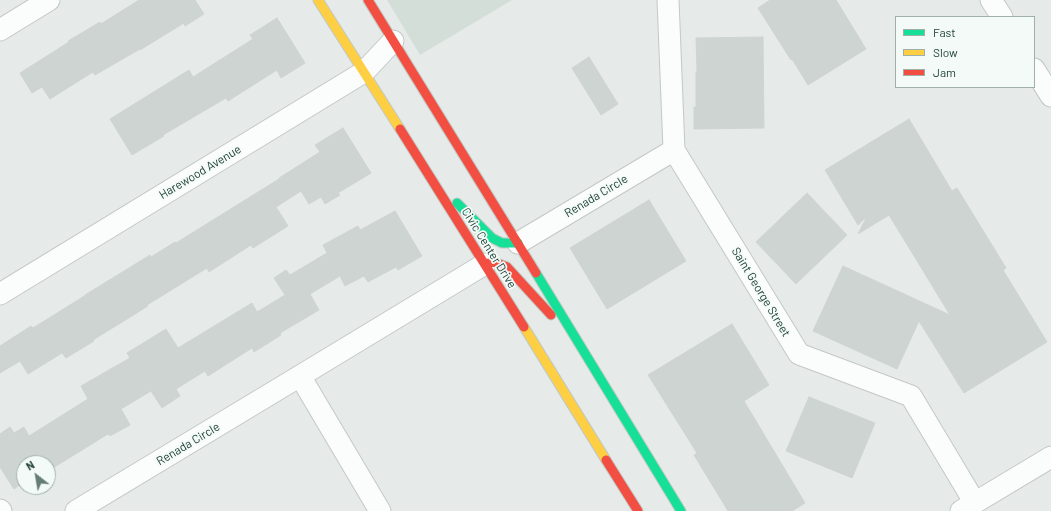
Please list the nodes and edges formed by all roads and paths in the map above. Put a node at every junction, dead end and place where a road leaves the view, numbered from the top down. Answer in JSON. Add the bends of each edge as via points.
{"nodes":[{"id":1,"x":49,"y":0,"type":"edge"},
{"id":2,"x":318,"y":0,"type":"edge"},
{"id":3,"x":368,"y":0,"type":"edge"},
{"id":4,"x":668,"y":0,"type":"edge"},
{"id":5,"x":991,"y":0,"type":"edge"},
{"id":6,"x":1001,"y":16,"type":"edge"},
{"id":7,"x":0,"y":30,"type":"edge"},
{"id":8,"x":393,"y":41,"type":"junction"},
{"id":9,"x":1035,"y":71,"type":"edge"},
{"id":10,"x":364,"y":72,"type":"junction"},
{"id":11,"x":1051,"y":96,"type":"edge"},
{"id":12,"x":674,"y":150,"type":"junction"},
{"id":13,"x":426,"y":170,"type":"junction"},
{"id":14,"x":518,"y":243,"type":"junction"},
{"id":15,"x":485,"y":264,"type":"junction"},
{"id":16,"x":0,"y":294,"type":"edge"},
{"id":17,"x":585,"y":353,"type":"junction"},
{"id":18,"x":300,"y":376,"type":"junction"},
{"id":19,"x":1051,"y":457,"type":"edge"},
{"id":20,"x":968,"y":507,"type":"edge"},
{"id":21,"x":76,"y":511,"type":"edge"},
{"id":22,"x":380,"y":511,"type":"edge"},
{"id":23,"x":638,"y":511,"type":"edge"},
{"id":24,"x":681,"y":511,"type":"edge"}],
"edges":[{"from":1,"to":7,"type":"street"},
{"from":2,"to":10,"type":"main road","name":"Civic Center Drive"},
{"from":3,"to":8,"type":"main road"},
{"from":4,"to":12,"type":"street","name":"Saint George Street"},
{"from":5,"to":6,"type":"street"},
{"from":8,"to":10,"type":"street","name":"Harewood Avenue"},
{"from":8,"to":14,"type":"main road"},
{"from":9,"to":11,"type":"street"},
{"from":10,"to":13,"type":"main road","name":"Civic Center Drive"},
{"from":10,"to":16,"type":"street","name":"Harewood Avenue"},
{"from":12,"to":14,"type":"street","name":"Renada Circle"},
{"from":12,"to":20,"type":"street","name":"Saint George Street","via":[[799,354],[911,396]]},
{"from":13,"to":14,"type":"main road","via":[[492,238],[502,243]]},
{"from":13,"to":15,"type":"main road","name":"Civic Center Drive"},
{"from":14,"to":17,"type":"main road"},
{"from":15,"to":17,"type":"main road","via":[[494,262],[507,267]]},
{"from":15,"to":18,"type":"street","name":"Renada Circle"},
{"from":15,"to":23,"type":"main road","name":"Civic Center Drive"},
{"from":17,"to":24,"type":"main road"},
{"from":18,"to":21,"type":"street","name":"Renada Circle"},
{"from":18,"to":22,"type":"street"},
{"from":19,"to":20,"type":"street"}]}
